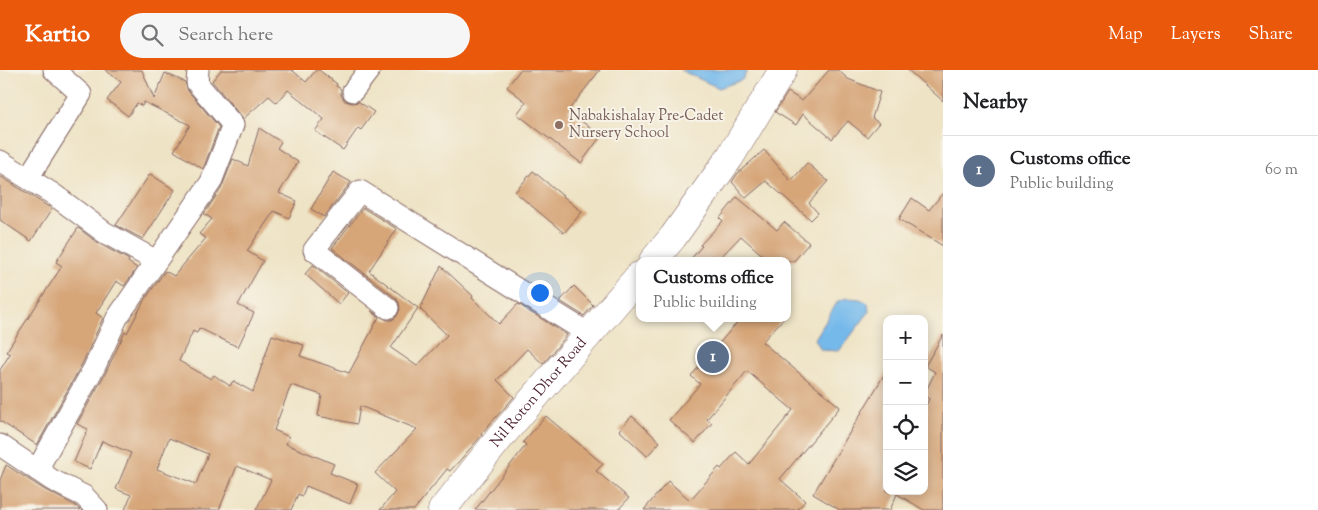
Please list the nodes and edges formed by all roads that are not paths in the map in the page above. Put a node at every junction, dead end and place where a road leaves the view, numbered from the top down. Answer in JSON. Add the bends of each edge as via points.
{"nodes":[{"id":1,"x":54,"y":70,"type":"edge"},
{"id":2,"x":198,"y":70,"type":"edge"},
{"id":3,"x":368,"y":70,"type":"edge"},
{"id":4,"x":783,"y":70,"type":"edge"},
{"id":5,"x":353,"y":91,"type":"dead end"},
{"id":6,"x":0,"y":161,"type":"edge"},
{"id":7,"x":28,"y":178,"type":"junction"},
{"id":8,"x":656,"y":257,"type":"edge"},
{"id":9,"x":156,"y":262,"type":"junction"},
{"id":10,"x":636,"y":279,"type":"edge"},
{"id":11,"x":388,"y":308,"type":"dead end"},
{"id":12,"x":589,"y":334,"type":"junction"},
{"id":13,"x":0,"y":445,"type":"edge"},
{"id":14,"x":37,"y":470,"type":"junction"},
{"id":15,"x":97,"y":510,"type":"edge"},
{"id":16,"x":442,"y":510,"type":"edge"}],
"edges":[{"from":1,"to":7,"type":"street","via":[[81,94]]},
{"from":2,"to":9,"type":"street","via":[[197,84],[233,125],[211,182]]},
{"from":3,"to":5,"type":"street"},
{"from":4,"to":8,"type":"street","via":[[730,157]]},
{"from":6,"to":7,"type":"street"},
{"from":7,"to":9,"type":"street","via":[[104,232]]},
{"from":9,"to":14,"type":"street","via":[[117,318],[94,368]]},
{"from":10,"to":12,"type":"street","name":"Nil Roton Dhor Road"},
{"from":11,"to":12,"type":"street","via":[[314,250],[360,191]]},
{"from":12,"to":16,"type":"street","name":"Nil Roton Dhor Road"},
{"from":13,"to":14,"type":"street"},
{"from":14,"to":15,"type":"street","via":[[84,496]]}]}
